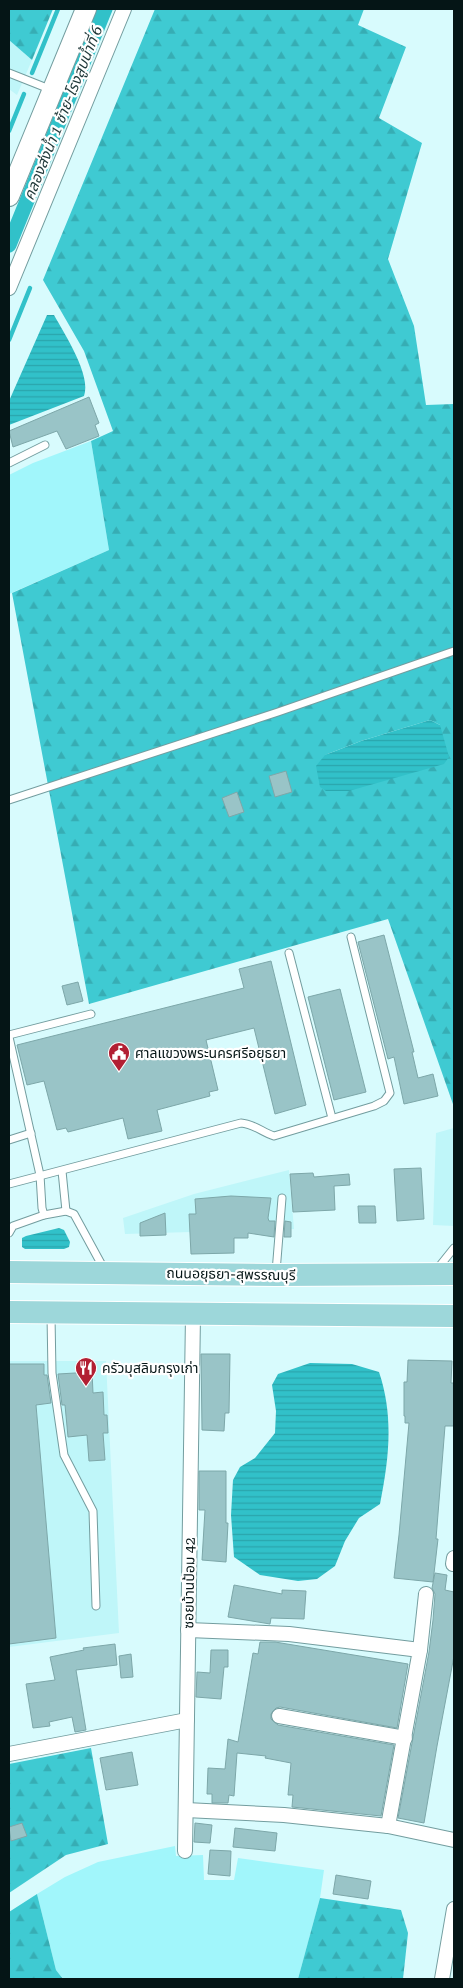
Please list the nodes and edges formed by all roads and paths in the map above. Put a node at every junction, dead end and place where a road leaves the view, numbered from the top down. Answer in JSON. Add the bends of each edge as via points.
{"nodes":[{"id":1,"x":86,"y":9,"type":"edge"},
{"id":2,"x":124,"y":9,"type":"edge"},
{"id":3,"x":9,"y":73,"type":"edge"},
{"id":4,"x":52,"y":90,"type":"junction"},
{"id":5,"x":13,"y":174,"type":"edge"},
{"id":6,"x":9,"y":196,"type":"edge"},
{"id":7,"x":9,"y":288,"type":"edge"},
{"id":8,"x":45,"y":445,"type":"dead end"},
{"id":9,"x":9,"y":463,"type":"edge"},
{"id":10,"x":454,"y":651,"type":"edge"},
{"id":11,"x":9,"y":800,"type":"edge"},
{"id":12,"x":352,"y":937,"type":"dead end"},
{"id":13,"x":289,"y":952,"type":"dead end"},
{"id":14,"x":91,"y":1014,"type":"dead end"},
{"id":15,"x":9,"y":1036,"type":"edge"},
{"id":16,"x":332,"y":1118,"type":"junction"},
{"id":17,"x":31,"y":1133,"type":"junction"},
{"id":18,"x":9,"y":1140,"type":"edge"},
{"id":19,"x":62,"y":1171,"type":"junction"},
{"id":20,"x":40,"y":1175,"type":"junction"},
{"id":21,"x":9,"y":1184,"type":"edge"},
{"id":22,"x":282,"y":1198,"type":"dead end"},
{"id":23,"x":66,"y":1211,"type":"junction"},
{"id":24,"x":44,"y":1216,"type":"junction"},
{"id":25,"x":9,"y":1233,"type":"edge"},
{"id":26,"x":454,"y":1248,"type":"edge"},
{"id":27,"x":9,"y":1272,"type":"edge"},
{"id":28,"x":105,"y":1272,"type":"junction"},
{"id":29,"x":444,"y":1274,"type":"edge"},
{"id":30,"x":276,"y":1275,"type":"junction"},
{"id":31,"x":9,"y":1312,"type":"edge"},
{"id":32,"x":50,"y":1313,"type":"junction"},
{"id":33,"x":193,"y":1315,"type":"junction"},
{"id":34,"x":454,"y":1316,"type":"edge"},
{"id":35,"x":426,"y":1594,"type":"dead end"},
{"id":36,"x":96,"y":1606,"type":"dead end"},
{"id":37,"x":188,"y":1630,"type":"junction"},
{"id":38,"x":420,"y":1650,"type":"junction"},
{"id":39,"x":279,"y":1716,"type":"dead end"},
{"id":40,"x":187,"y":1720,"type":"junction"},
{"id":41,"x":405,"y":1738,"type":"junction"},
{"id":42,"x":9,"y":1754,"type":"edge"},
{"id":43,"x":186,"y":1810,"type":"junction"},
{"id":44,"x":388,"y":1826,"type":"junction"},
{"id":45,"x":454,"y":1840,"type":"edge"},
{"id":46,"x":185,"y":1851,"type":"dead end"},
{"id":47,"x":454,"y":1909,"type":"edge"},
{"id":48,"x":442,"y":1979,"type":"edge"}],
"edges":[{"from":1,"to":4,"type":"main road"},
{"from":2,"to":7,"type":"street"},
{"from":3,"to":4,"type":"lane"},
{"from":4,"to":5,"type":"main road"},
{"from":5,"to":6,"type":"main road"},
{"from":8,"to":9,"type":"lane"},
{"from":10,"to":11,"type":"lane"},
{"from":12,"to":16,"type":"lane","via":[[390,1093],[374,1106]]},
{"from":13,"to":16,"type":"lane"},
{"from":14,"to":15,"type":"lane"},
{"from":15,"to":17,"type":"lane"},
{"from":16,"to":19,"type":"lane","via":[[274,1136],[251,1124],[241,1123]]},
{"from":17,"to":18,"type":"lane"},
{"from":17,"to":20,"type":"lane"},
{"from":19,"to":20,"type":"lane"},
{"from":19,"to":23,"type":"lane"},
{"from":20,"to":21,"type":"lane"},
{"from":20,"to":24,"type":"lane"},
{"from":22,"to":30,"type":"lane"},
{"from":23,"to":24,"type":"lane"},
{"from":23,"to":28,"type":"lane","via":[[74,1214]]},
{"from":24,"to":25,"type":"lane","via":[[13,1226]]},
{"from":26,"to":29,"type":"lane"},
{"from":27,"to":28,"type":"main road","name":"ถนนอยุธยา-สุพรรณบุรี"},
{"from":28,"to":30,"type":"main road","name":"ถนนอยุธยา-สุพรรณบุรี"},
{"from":29,"to":30,"type":"main road","name":"ถนนอยุธยา-สุพรรณบุรี"},
{"from":31,"to":32,"type":"main road"},
{"from":32,"to":33,"type":"main road"},
{"from":32,"to":36,"type":"lane","via":[[52,1373],[64,1455],[93,1511]]},
{"from":33,"to":34,"type":"main road"},
{"from":33,"to":37,"type":"street","name":"ซอยบ้านป้อม 42"},
{"from":35,"to":38,"type":"street"},
{"from":37,"to":38,"type":"street","via":[[289,1634]]},
{"from":37,"to":40,"type":"street","name":"ซอยบ้านป้อม 42"},
{"from":38,"to":41,"type":"street"},
{"from":39,"to":41,"type":"street"},
{"from":40,"to":42,"type":"street"},
{"from":40,"to":43,"type":"street","name":"ซอยบ้านป้อม 42"},
{"from":41,"to":44,"type":"street"},
{"from":43,"to":44,"type":"street","via":[[284,1815]]},
{"from":43,"to":46,"type":"street","name":"ซอยบ้านป้อม 42"},
{"from":44,"to":45,"type":"street"},
{"from":47,"to":48,"type":"street"}]}
